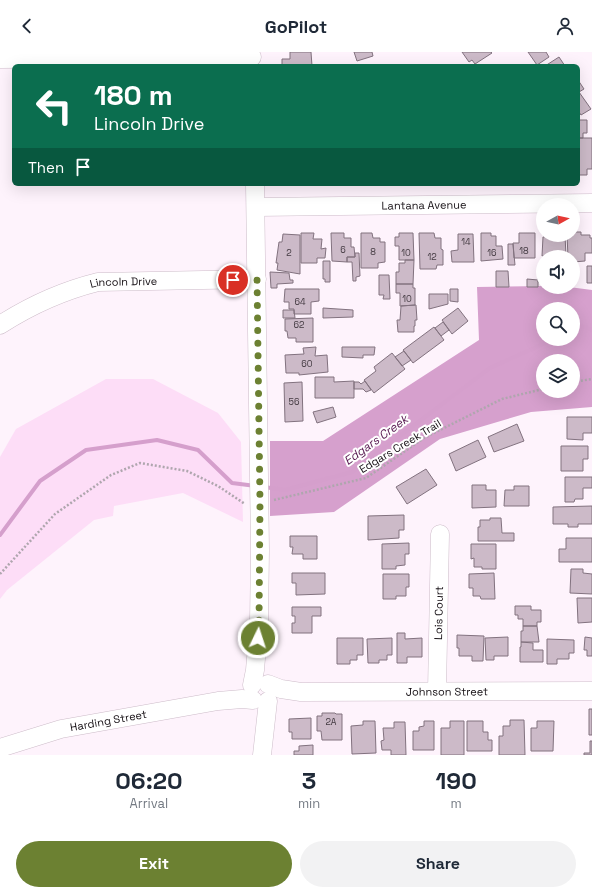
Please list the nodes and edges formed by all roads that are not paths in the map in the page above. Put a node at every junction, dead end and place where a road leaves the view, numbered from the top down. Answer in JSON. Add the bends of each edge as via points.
{"nodes":[{"id":1,"x":252,"y":58,"type":"edge"},
{"id":2,"x":0,"y":59,"type":"edge"},
{"id":3,"x":255,"y":186,"type":"edge"},
{"id":4,"x":592,"y":203,"type":"edge"},
{"id":5,"x":256,"y":207,"type":"junction"},
{"id":6,"x":257,"y":279,"type":"junction"},
{"id":7,"x":0,"y":325,"type":"edge"},
{"id":8,"x":440,"y":534,"type":"dead end"},
{"id":9,"x":437,"y":691,"type":"junction"},
{"id":10,"x":592,"y":691,"type":"edge"},
{"id":11,"x":260,"y":693,"type":"junction"},
{"id":12,"x":0,"y":748,"type":"edge"},
{"id":13,"x":259,"y":755,"type":"edge"},
{"id":14,"x":262,"y":755,"type":"edge"}],
"edges":[{"from":1,"to":2,"type":"street"},
{"from":3,"to":5,"type":"street"},
{"from":4,"to":5,"type":"street","name":"Lantana Avenue"},
{"from":5,"to":6,"type":"street"},
{"from":6,"to":7,"type":"street","name":"Lincoln Drive","via":[[98,282],[43,301]]},
{"from":6,"to":11,"type":"street","via":[[260,503],[259,623],[255,670]]},
{"from":8,"to":9,"type":"street","name":"Lois Court"},
{"from":9,"to":10,"type":"street","name":"Johnson Street"},
{"from":9,"to":11,"type":"street","name":"Johnson Street"},
{"from":11,"to":12,"type":"street","name":"Harding Street","via":[[61,729]]},
{"from":11,"to":13,"type":"street"},
{"from":11,"to":14,"type":"street"}]}
